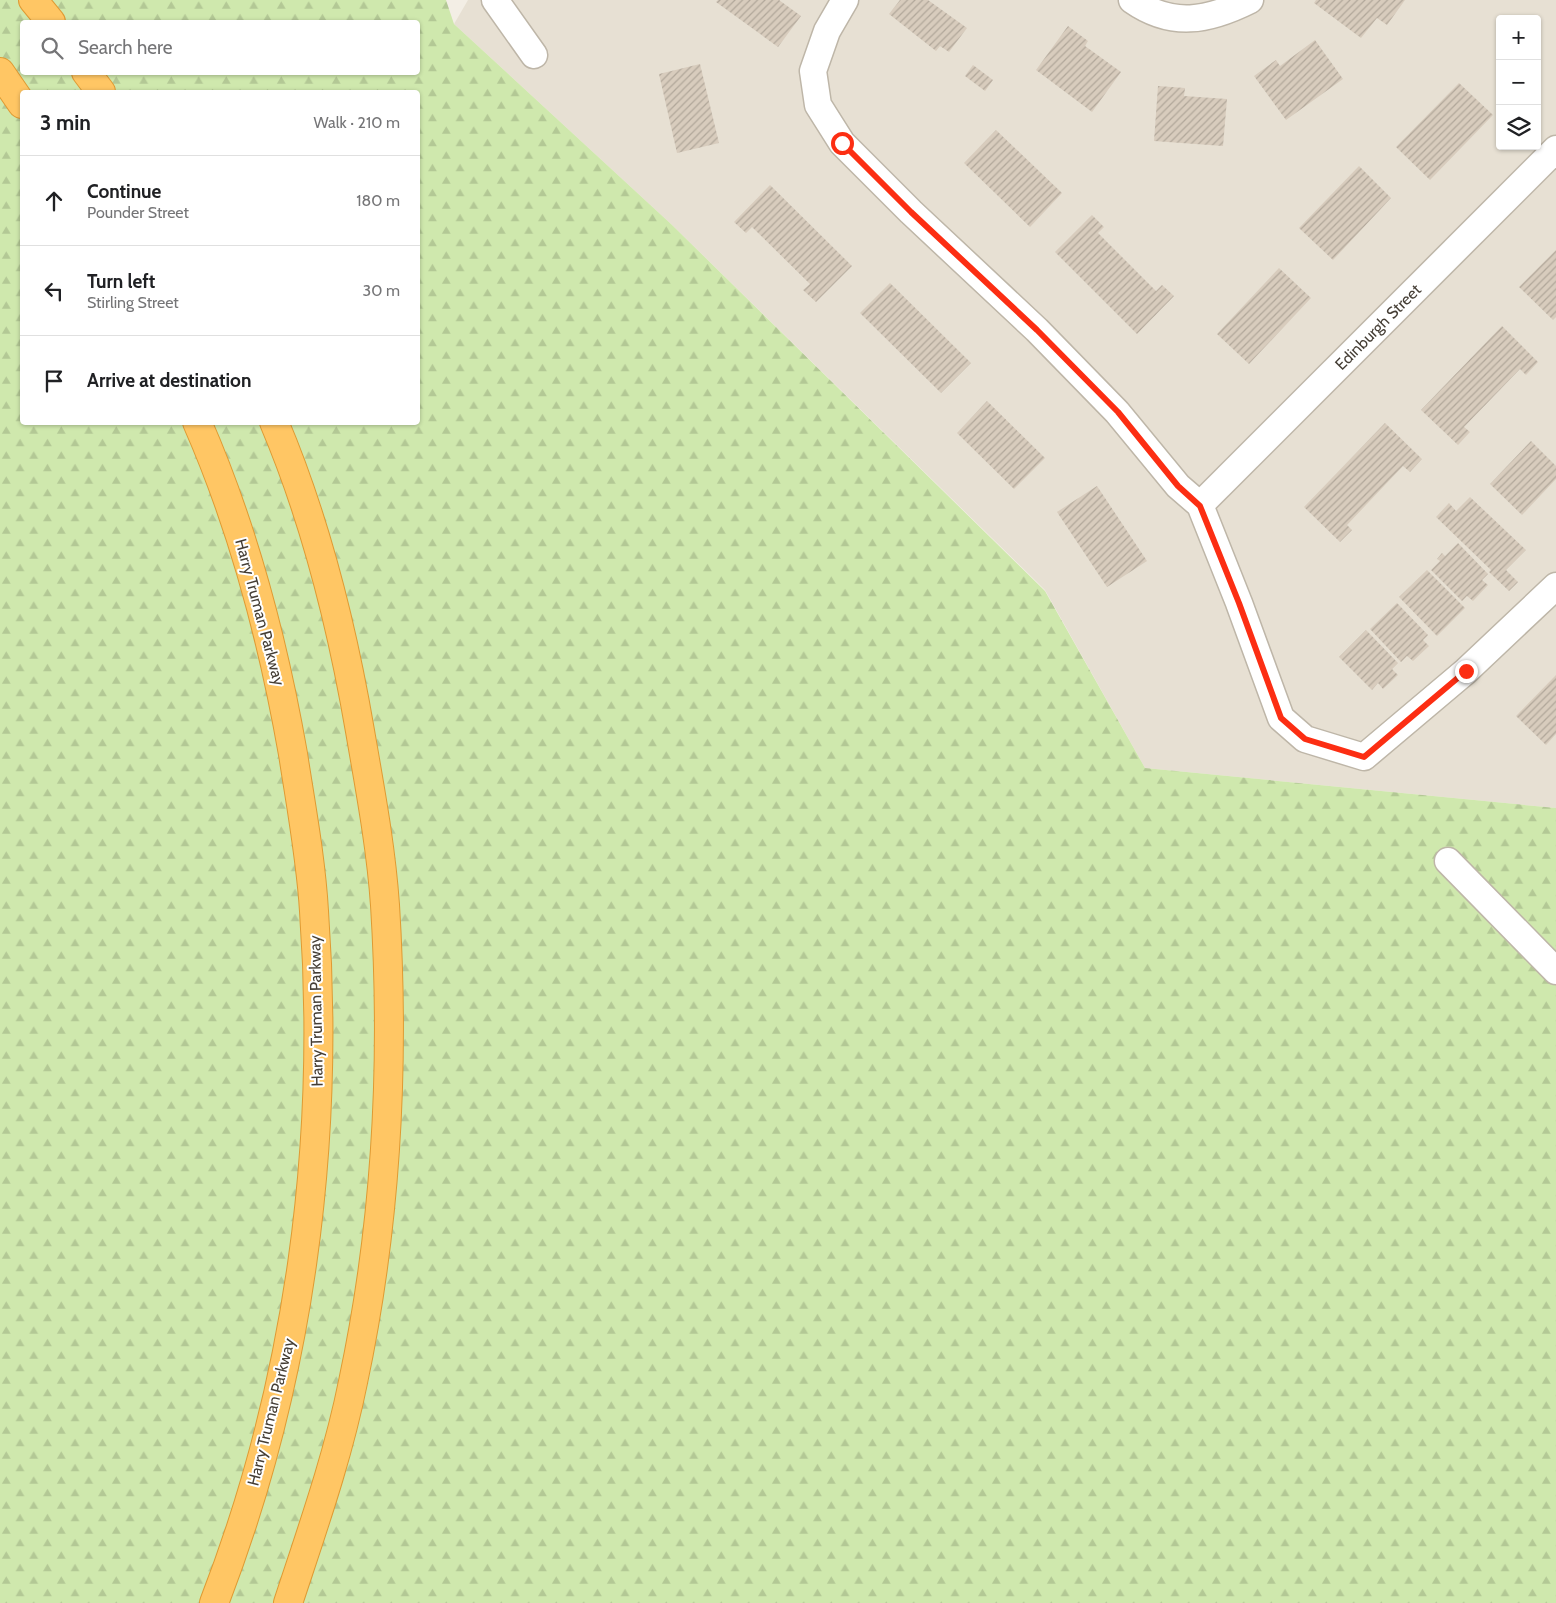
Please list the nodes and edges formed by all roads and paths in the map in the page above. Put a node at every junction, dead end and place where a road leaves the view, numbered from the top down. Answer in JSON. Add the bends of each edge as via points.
{"nodes":[{"id":1,"x":33,"y":0,"type":"edge"},
{"id":2,"x":495,"y":0,"type":"edge"},
{"id":3,"x":845,"y":0,"type":"edge"},
{"id":4,"x":1132,"y":0,"type":"edge"},
{"id":5,"x":1250,"y":0,"type":"edge"},
{"id":6,"x":49,"y":20,"type":"edge"},
{"id":7,"x":534,"y":55,"type":"dead end"},
{"id":8,"x":0,"y":72,"type":"edge"},
{"id":9,"x":88,"y":75,"type":"edge"},
{"id":10,"x":100,"y":90,"type":"edge"},
{"id":11,"x":20,"y":101,"type":"edge"},
{"id":12,"x":1556,"y":149,"type":"edge"},
{"id":13,"x":198,"y":425,"type":"edge"},
{"id":14,"x":275,"y":425,"type":"edge"},
{"id":15,"x":1200,"y":506,"type":"junction"},
{"id":16,"x":1556,"y":586,"type":"edge"},
{"id":17,"x":1448,"y":862,"type":"dead end"},
{"id":18,"x":1556,"y":970,"type":"edge"},
{"id":19,"x":214,"y":1603,"type":"edge"},
{"id":20,"x":288,"y":1603,"type":"edge"}],
"edges":[{"from":1,"to":6,"type":"highway"},
{"from":2,"to":7,"type":"street"},
{"from":3,"to":15,"type":"street","via":[[827,31],[813,71],[818,105],[842,143],[1118,412],[1178,486]]},
{"from":4,"to":5,"type":"street","via":[[1146,10],[1182,20],[1225,13]]},
{"from":8,"to":11,"type":"highway"},
{"from":9,"to":10,"type":"highway"},
{"from":12,"to":15,"type":"street","name":"Edinburgh Street"},
{"from":13,"to":19,"type":"highway","name":"Harry Truman Parkway","via":[[251,567],[280,680],[314,909],[319,1025],[315,1140],[304,1254],[285,1368],[255,1479]]},
{"from":14,"to":20,"type":"highway","via":[[319,547],[349,666],[369,784],[384,904],[389,1025],[385,1144],[374,1262],[356,1365],[322,1498]]},
{"from":15,"to":16,"type":"street","via":[[1281,718],[1305,739],[1364,757],[1466,671]]},
{"from":17,"to":18,"type":"street"}]}
